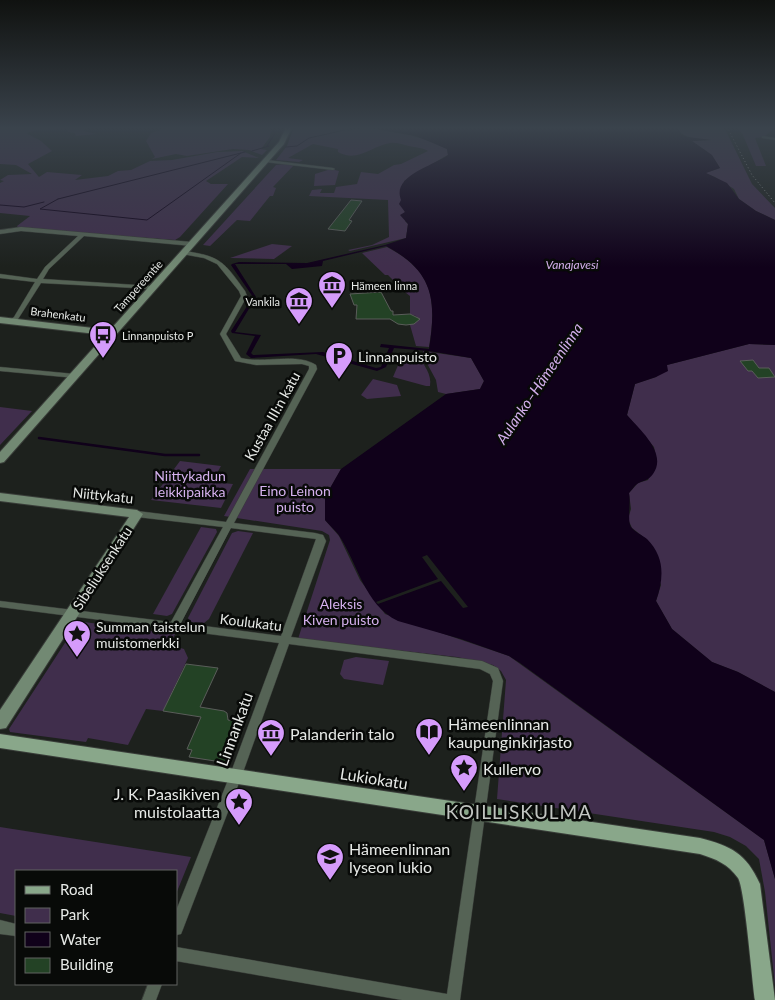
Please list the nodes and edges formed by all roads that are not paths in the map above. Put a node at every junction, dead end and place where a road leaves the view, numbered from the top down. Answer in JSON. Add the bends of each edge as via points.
{"nodes":[{"id":1,"x":255,"y":174,"type":"edge"},
{"id":2,"x":0,"y":232,"type":"edge"},
{"id":3,"x":82,"y":235,"type":"junction"},
{"id":4,"x":192,"y":244,"type":"junction"},
{"id":5,"x":184,"y":253,"type":"junction"},
{"id":6,"x":0,"y":276,"type":"edge"},
{"id":7,"x":40,"y":281,"type":"junction"},
{"id":8,"x":152,"y":288,"type":"junction"},
{"id":9,"x":0,"y":320,"type":"edge"},
{"id":10,"x":12,"y":321,"type":"junction"},
{"id":11,"x":113,"y":333,"type":"junction"},
{"id":12,"x":0,"y":369,"type":"edge"},
{"id":13,"x":75,"y":376,"type":"junction"},
{"id":14,"x":0,"y":459,"type":"edge"},
{"id":15,"x":0,"y":497,"type":"edge"},
{"id":16,"x":137,"y":514,"type":"junction"},
{"id":17,"x":228,"y":525,"type":"junction"},
{"id":18,"x":321,"y":539,"type":"joint"},
{"id":19,"x":0,"y":604,"type":"edge"},
{"id":20,"x":73,"y":613,"type":"junction"},
{"id":21,"x":174,"y":626,"type":"junction"},
{"id":22,"x":284,"y":640,"type":"junction"},
{"id":23,"x":497,"y":674,"type":"joint"},
{"id":24,"x":0,"y":723,"type":"edge"},
{"id":25,"x":0,"y":741,"type":"edge"},
{"id":26,"x":236,"y":775,"type":"junction"},
{"id":27,"x":480,"y":813,"type":"junction"},
{"id":28,"x":178,"y":924,"type":"edge"},
{"id":29,"x":0,"y":928,"type":"edge"},
{"id":30,"x":15,"y":930,"type":"edge"},
{"id":31,"x":178,"y":954,"type":"edge"},
{"id":32,"x":155,"y":985,"type":"edge"},
{"id":33,"x":149,"y":1000,"type":"edge"},
{"id":34,"x":444,"y":1000,"type":"edge"},
{"id":35,"x":453,"y":1000,"type":"edge"},
{"id":36,"x":765,"y":1000,"type":"edge"}],
"edges":[{"from":1,"to":4,"type":"main road","name":"Tampereentie"},
{"from":2,"to":3,"type":"street","via":[[21,229]]},
{"from":3,"to":4,"type":"street"},
{"from":3,"to":7,"type":"street","via":[[53,260]]},
{"from":4,"to":5,"type":"main road","name":"Tampereentie"},
{"from":5,"to":8,"type":"main road","name":"Tampereentie"},
{"from":5,"to":17,"type":"street","name":"Kustaa III:n katu","via":[[219,261],[242,291],[244,296],[223,334],[238,359],[258,363],[300,361],[312,365],[313,369]]},
{"from":6,"to":7,"type":"street"},
{"from":7,"to":8,"type":"street"},
{"from":7,"to":10,"type":"street"},
{"from":8,"to":11,"type":"main road","name":"Tampereentie"},
{"from":9,"to":10,"type":"main road","name":"Brahenkatu"},
{"from":10,"to":11,"type":"main road","name":"Brahenkatu"},
{"from":11,"to":13,"type":"main road","name":"Tampereentie"},
{"from":12,"to":13,"type":"street"},
{"from":13,"to":14,"type":"main road","name":"Tampereentie"},
{"from":15,"to":16,"type":"main road","name":"Niittykatu"},
{"from":16,"to":17,"type":"street","name":"Niittykatu"},
{"from":16,"to":20,"type":"main road","name":"Sibeliuksenkatu"},
{"from":17,"to":18,"type":"street","name":"Niittykatu"},
{"from":17,"to":21,"type":"street","name":"Kustaa III:n katu"},
{"from":18,"to":22,"type":"street","name":"Linnankatu"},
{"from":19,"to":20,"type":"street","name":"Koulukatu"},
{"from":20,"to":21,"type":"street","name":"Koulukatu"},
{"from":20,"to":24,"type":"main road","name":"Sibeliuksenkatu"},
{"from":21,"to":22,"type":"street","name":"Koulukatu"},
{"from":22,"to":23,"type":"street","name":"Koulukatu","via":[[482,665]]},
{"from":22,"to":26,"type":"street","name":"Linnankatu"},
{"from":23,"to":27,"type":"street"},
{"from":25,"to":26,"type":"main road","name":"Lukiokatu"},
{"from":26,"to":27,"type":"main road","name":"Lukiokatu"},
{"from":26,"to":28,"type":"street","name":"Linnankatu"},
{"from":27,"to":35,"type":"street"},
{"from":27,"to":36,"type":"main road","name":"Lukiokatu","via":[[700,846],[718,851],[738,864],[748,878],[753,897]]},
{"from":29,"to":30,"type":"street"},
{"from":31,"to":34,"type":"street"},
{"from":32,"to":33,"type":"street"}]}
